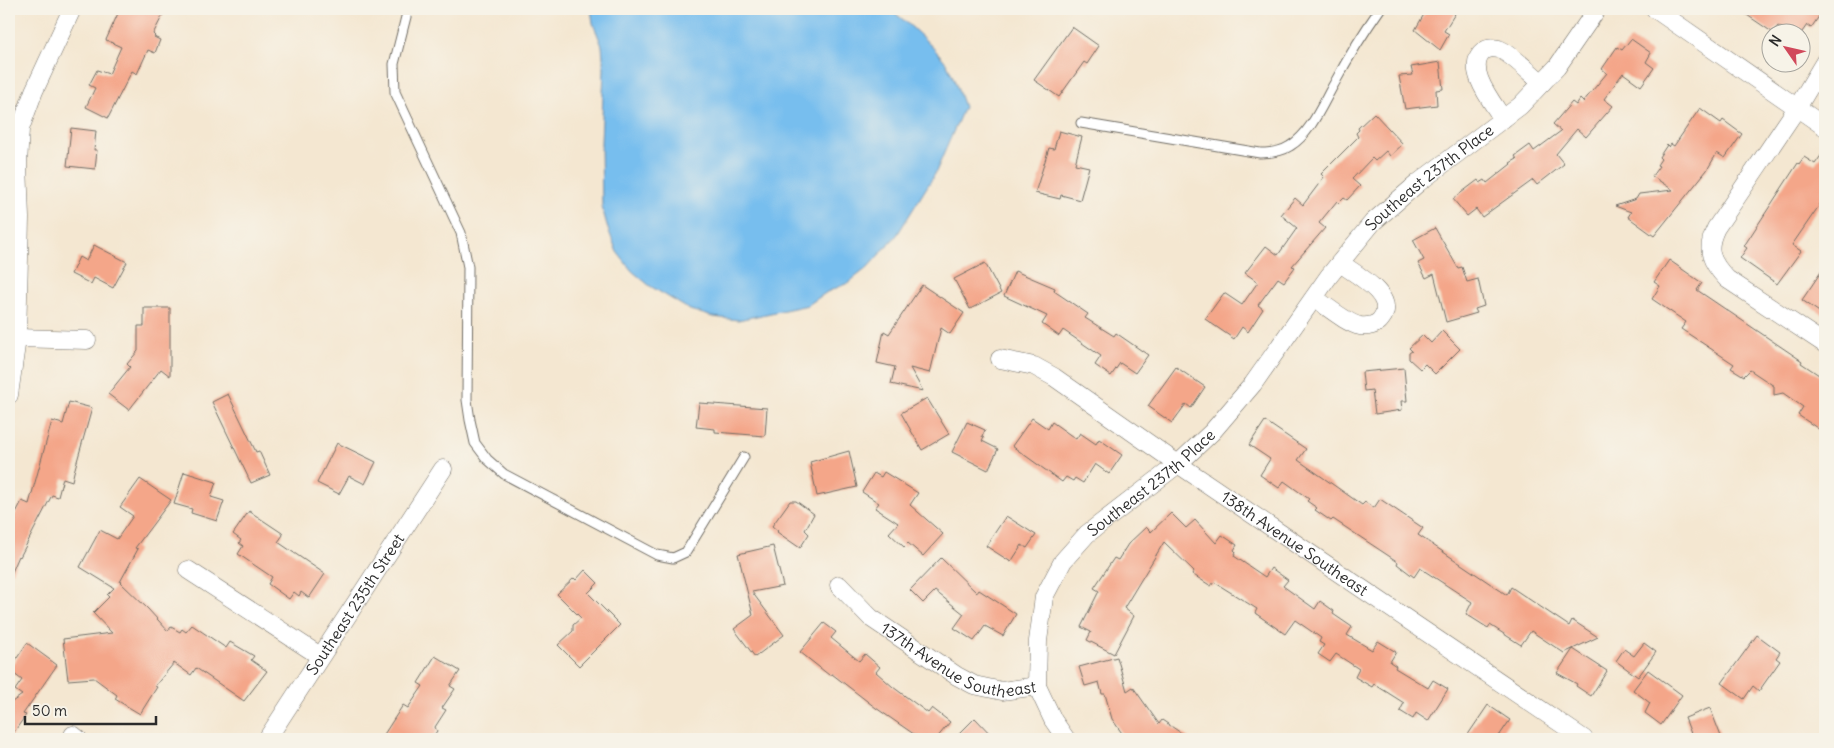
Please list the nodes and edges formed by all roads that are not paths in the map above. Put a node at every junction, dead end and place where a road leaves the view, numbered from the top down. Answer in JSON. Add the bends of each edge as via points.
{"nodes":[{"id":1,"x":408,"y":9,"type":"edge"},
{"id":2,"x":1380,"y":9,"type":"edge"},
{"id":3,"x":1597,"y":9,"type":"edge"},
{"id":4,"x":1655,"y":9,"type":"edge"},
{"id":5,"x":68,"y":10,"type":"edge"},
{"id":6,"x":1825,"y":61,"type":"edge"},
{"id":7,"x":1542,"y":83,"type":"junction"},
{"id":8,"x":1798,"y":108,"type":"junction"},
{"id":9,"x":1502,"y":120,"type":"junction"},
{"id":10,"x":1081,"y":123,"type":"dead end"},
{"id":11,"x":1825,"y":127,"type":"edge"},
{"id":12,"x":1340,"y":263,"type":"junction"},
{"id":13,"x":1314,"y":298,"type":"junction"},
{"id":14,"x":13,"y":337,"type":"edge"},
{"id":15,"x":87,"y":340,"type":"dead end"},
{"id":16,"x":1825,"y":344,"type":"edge"},
{"id":17,"x":1000,"y":360,"type":"dead end"},
{"id":18,"x":9,"y":395,"type":"edge"},
{"id":19,"x":744,"y":456,"type":"dead end"},
{"id":20,"x":1178,"y":464,"type":"junction"},
{"id":21,"x":443,"y":469,"type":"dead end"},
{"id":22,"x":188,"y":570,"type":"dead end"},
{"id":23,"x":838,"y":585,"type":"dead end"},
{"id":24,"x":320,"y":656,"type":"junction"},
{"id":25,"x":1037,"y":686,"type":"junction"},
{"id":26,"x":1564,"y":734,"type":"edge"},
{"id":27,"x":267,"y":739,"type":"edge"},
{"id":28,"x":1066,"y":739,"type":"edge"},
{"id":29,"x":1584,"y":739,"type":"edge"}],
"edges":[{"from":1,"to":19,"type":"lane","via":[[394,64],[394,92],[461,232],[468,267],[467,400],[475,443],[487,459],[504,474],[657,555],[673,558],[686,552]]},
{"from":2,"to":10,"type":"lane","via":[[1363,32],[1311,123],[1300,138],[1277,152],[1251,152]]},
{"from":3,"to":7,"type":"street","name":"Southeast 237th Place"},
{"from":4,"to":8,"type":"street"},
{"from":5,"to":14,"type":"street","via":[[20,129],[20,218]]},
{"from":6,"to":8,"type":"street"},
{"from":7,"to":9,"type":"street","name":"Southeast 237th Place"},
{"from":7,"to":9,"type":"street","name":"Southeast 237th Place","via":[[1499,49],[1488,49],[1479,55],[1476,68],[1482,85]]},
{"from":8,"to":11,"type":"street"},
{"from":8,"to":16,"type":"street","via":[[1716,228],[1710,239],[1710,252],[1714,266],[1727,279]]},
{"from":9,"to":12,"type":"street","name":"Southeast 237th Place","via":[[1410,189],[1374,222]]},
{"from":12,"to":13,"type":"street","name":"Southeast 237th Place"},
{"from":12,"to":13,"type":"street","via":[[1374,287],[1381,296],[1385,308],[1382,318],[1374,325],[1361,326]]},
{"from":13,"to":20,"type":"street","name":"Southeast 237th Place","via":[[1254,384],[1212,432]]},
{"from":14,"to":15,"type":"street"},
{"from":14,"to":18,"type":"street"},
{"from":17,"to":20,"type":"street","name":"138th Avenue Southeast","via":[[1034,366],[1054,377]]},
{"from":20,"to":25,"type":"street","name":"Southeast 237th Place","via":[[1086,534],[1063,562],[1044,597],[1038,641]]},
{"from":20,"to":26,"type":"street","name":"138th Avenue Southeast"},
{"from":21,"to":24,"type":"street","name":"Southeast 235th Street"},
{"from":22,"to":24,"type":"street"},
{"from":23,"to":25,"type":"street","name":"137th Avenue Southeast","via":[[871,618],[974,685],[1002,691]]},
{"from":24,"to":27,"type":"street","name":"Southeast 235th Street"},
{"from":25,"to":28,"type":"street","name":"137th Avenue Southeast","via":[[1052,720]]},
{"from":26,"to":29,"type":"street","name":"138th Avenue Southeast"}]}
